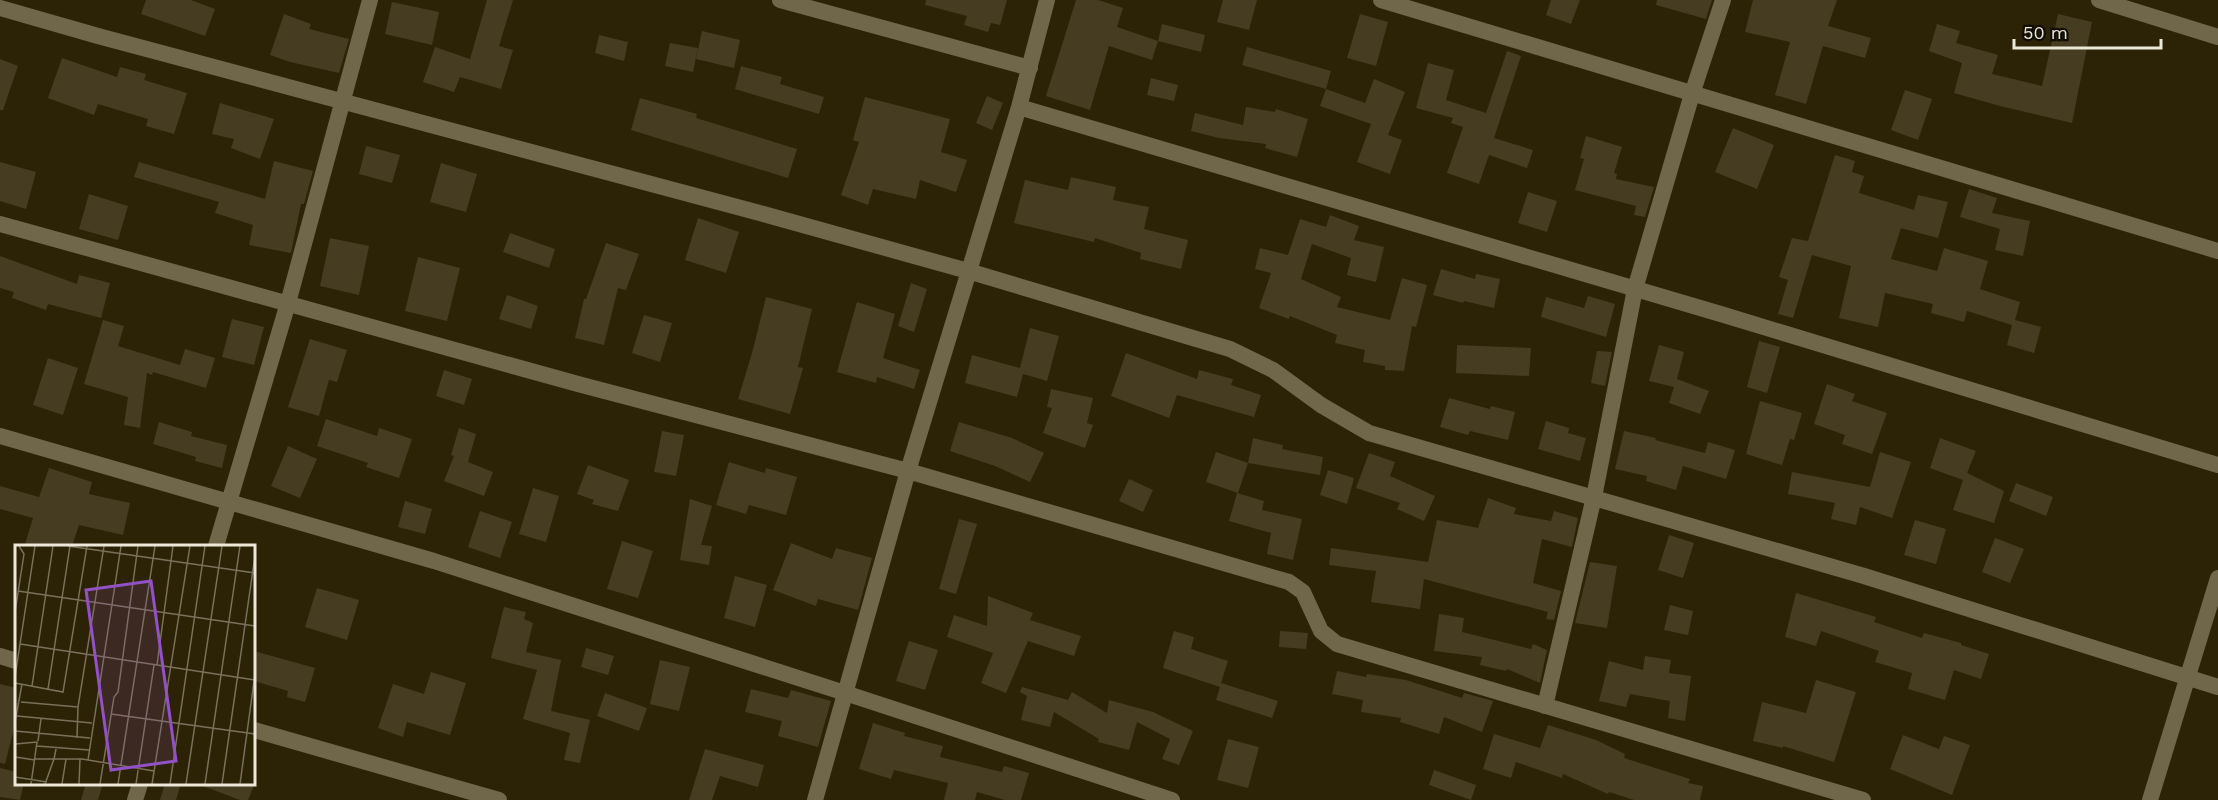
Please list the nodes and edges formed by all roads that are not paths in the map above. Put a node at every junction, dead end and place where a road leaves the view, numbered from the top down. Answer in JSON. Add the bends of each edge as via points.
{"nodes":[{"id":1,"x":370,"y":0,"type":"edge"},
{"id":2,"x":780,"y":0,"type":"edge"},
{"id":3,"x":1047,"y":0,"type":"edge"},
{"id":4,"x":1381,"y":0,"type":"edge"},
{"id":5,"x":1723,"y":0,"type":"edge"},
{"id":6,"x":2099,"y":0,"type":"edge"},
{"id":7,"x":0,"y":8,"type":"edge"},
{"id":8,"x":2218,"y":37,"type":"edge"},
{"id":9,"x":1030,"y":68,"type":"junction"},
{"id":10,"x":1692,"y":94,"type":"junction"},
{"id":11,"x":342,"y":102,"type":"junction"},
{"id":12,"x":1018,"y":107,"type":"junction"},
{"id":13,"x":0,"y":224,"type":"edge"},
{"id":14,"x":2218,"y":251,"type":"edge"},
{"id":15,"x":968,"y":271,"type":"junction"},
{"id":16,"x":1635,"y":289,"type":"junction"},
{"id":17,"x":288,"y":303,"type":"junction"},
{"id":18,"x":0,"y":436,"type":"edge"},
{"id":19,"x":2218,"y":465,"type":"edge"},
{"id":20,"x":908,"y":471,"type":"junction"},
{"id":21,"x":1594,"y":497,"type":"junction"},
{"id":22,"x":229,"y":504,"type":"junction"},
{"id":23,"x":216,"y":545,"type":"edge"},
{"id":24,"x":2218,"y":578,"type":"edge"},
{"id":25,"x":0,"y":656,"type":"edge"},
{"id":26,"x":15,"y":661,"type":"edge"},
{"id":27,"x":2188,"y":679,"type":"junction"},
{"id":28,"x":2218,"y":687,"type":"edge"},
{"id":29,"x":845,"y":693,"type":"junction"},
{"id":30,"x":1545,"y":706,"type":"junction"},
{"id":31,"x":255,"y":730,"type":"edge"},
{"id":32,"x":139,"y":785,"type":"edge"},
{"id":33,"x":135,"y":800,"type":"edge"},
{"id":34,"x":499,"y":800,"type":"edge"},
{"id":35,"x":815,"y":800,"type":"edge"},
{"id":36,"x":1172,"y":800,"type":"edge"},
{"id":37,"x":1863,"y":800,"type":"edge"},
{"id":38,"x":2151,"y":800,"type":"edge"}],
"edges":[{"from":1,"to":11,"type":"street"},
{"from":2,"to":9,"type":"street"},
{"from":3,"to":9,"type":"street"},
{"from":4,"to":10,"type":"street"},
{"from":5,"to":10,"type":"street"},
{"from":6,"to":8,"type":"street"},
{"from":7,"to":11,"type":"street"},
{"from":9,"to":12,"type":"street"},
{"from":10,"to":14,"type":"street"},
{"from":10,"to":16,"type":"street"},
{"from":11,"to":15,"type":"street"},
{"from":11,"to":17,"type":"street"},
{"from":12,"to":15,"type":"street"},
{"from":12,"to":16,"type":"street"},
{"from":13,"to":17,"type":"street"},
{"from":15,"to":20,"type":"street"},
{"from":15,"to":21,"type":"street","via":[[1230,349],[1273,370],[1369,433]]},
{"from":16,"to":19,"type":"street"},
{"from":16,"to":21,"type":"street"},
{"from":17,"to":20,"type":"street"},
{"from":17,"to":22,"type":"street"},
{"from":18,"to":22,"type":"street"},
{"from":20,"to":29,"type":"street"},
{"from":20,"to":30,"type":"street","via":[[1289,582],[1303,592],[1321,631],[1337,644]]},
{"from":21,"to":27,"type":"street","via":[[1864,576]]},
{"from":21,"to":30,"type":"street"},
{"from":22,"to":23,"type":"street"},
{"from":22,"to":29,"type":"street","via":[[434,561]]},
{"from":24,"to":27,"type":"street"},
{"from":25,"to":26,"type":"street"},
{"from":27,"to":28,"type":"street"},
{"from":27,"to":38,"type":"street"},
{"from":29,"to":35,"type":"street"},
{"from":29,"to":36,"type":"street"},
{"from":30,"to":37,"type":"street"},
{"from":31,"to":34,"type":"street"},
{"from":32,"to":33,"type":"street"}]}
